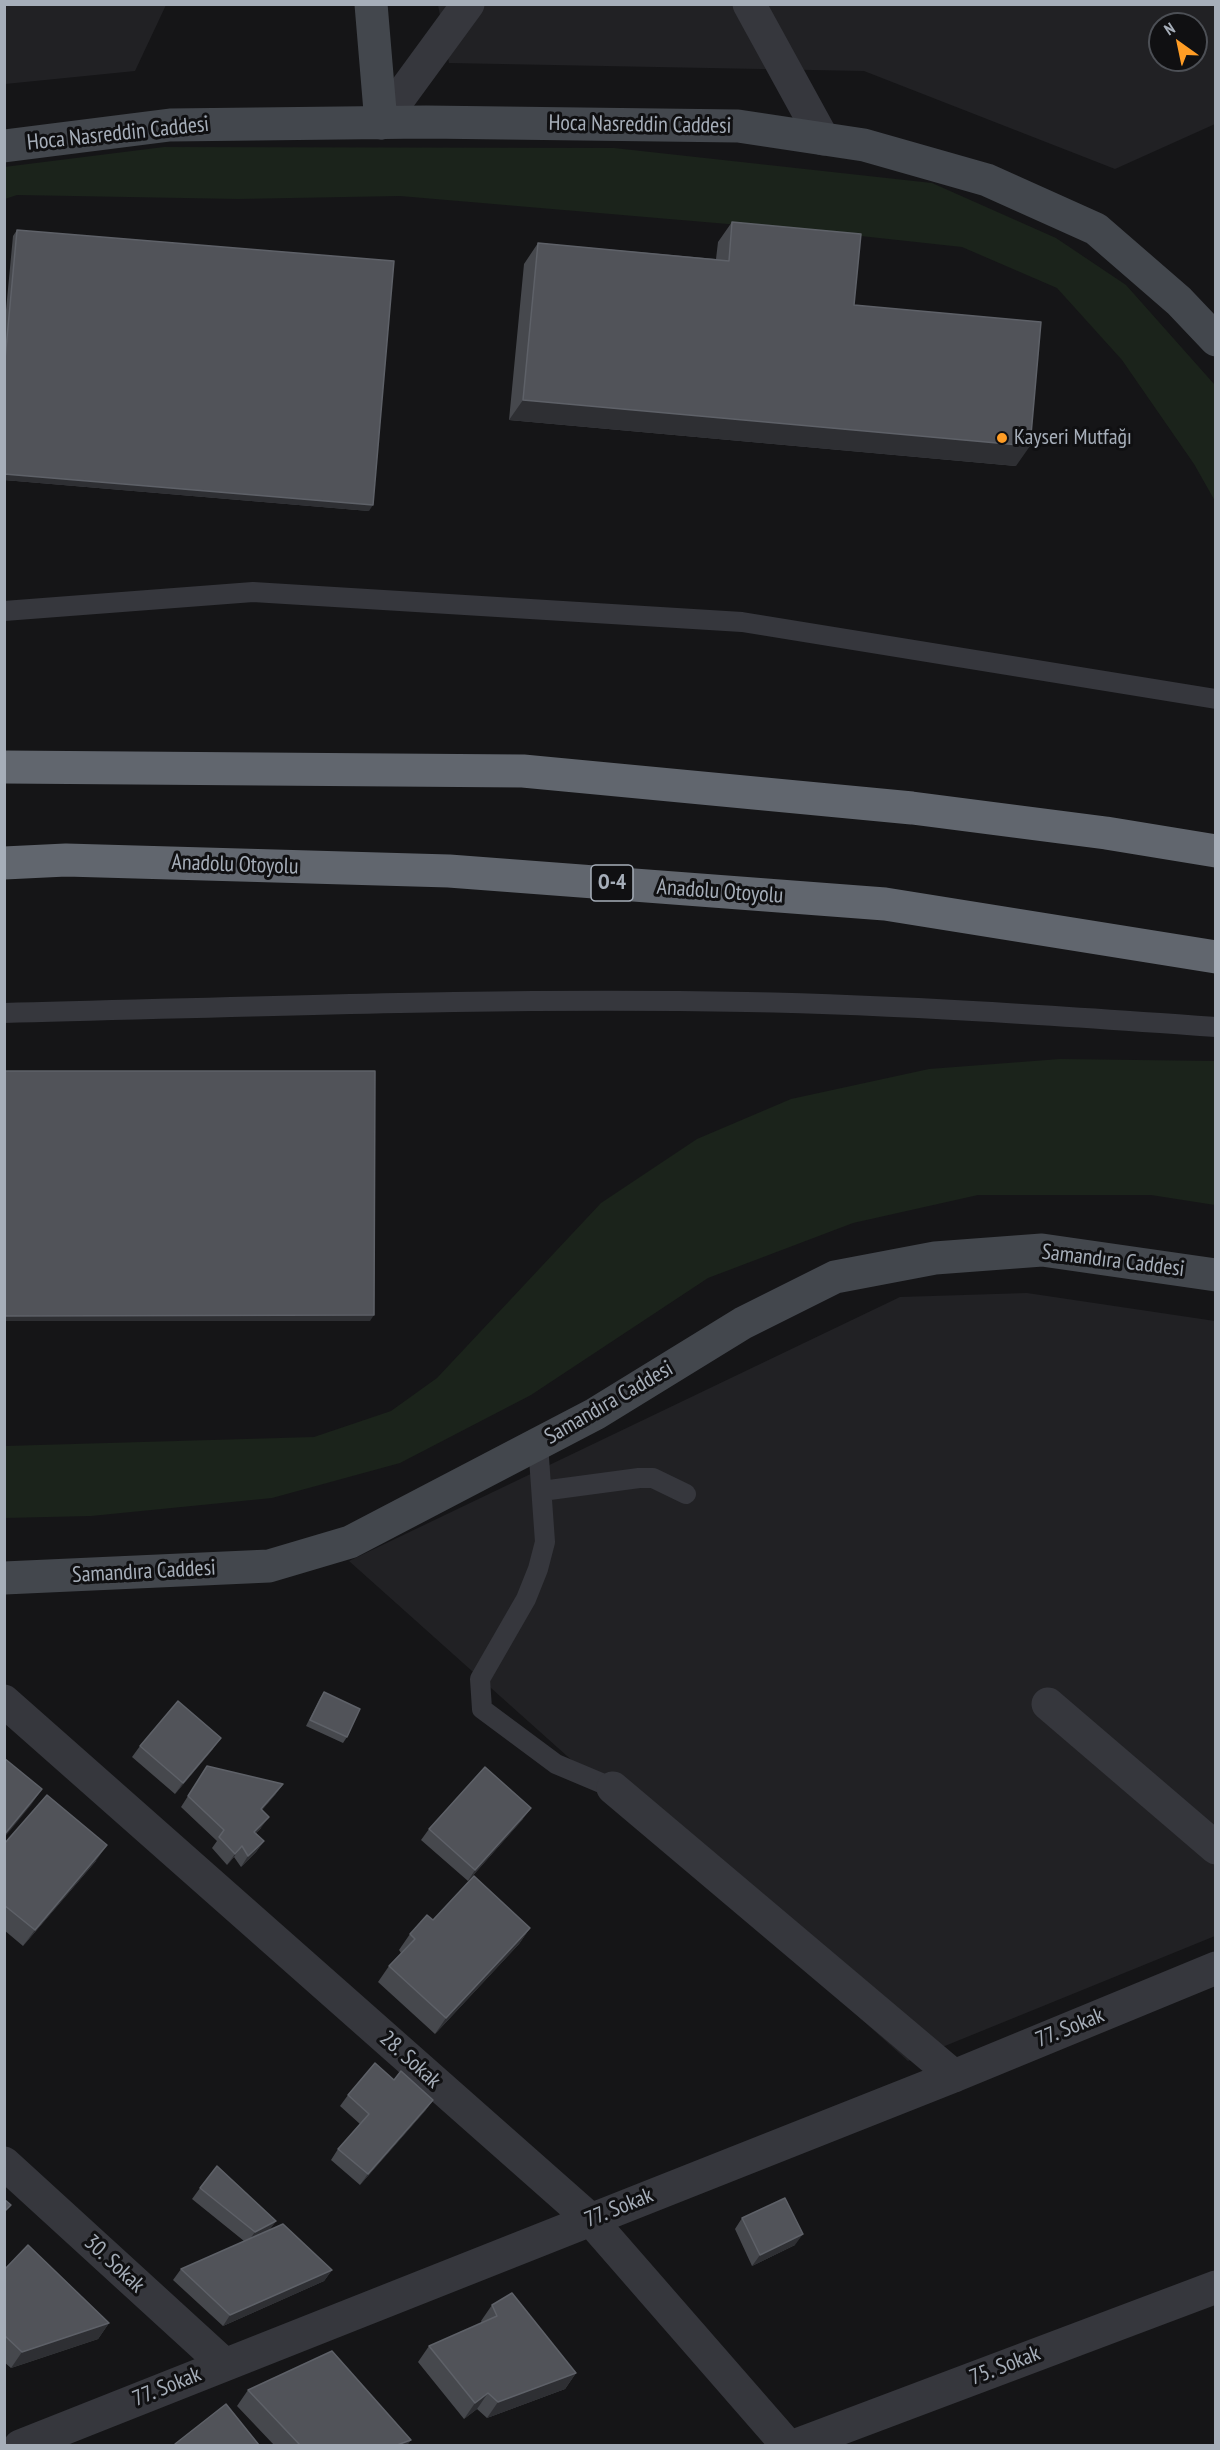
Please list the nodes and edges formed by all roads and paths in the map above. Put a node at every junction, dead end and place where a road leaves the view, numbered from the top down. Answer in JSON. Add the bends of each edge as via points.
{"nodes":[{"id":1,"x":371,"y":4,"type":"edge"},
{"id":2,"x":468,"y":4,"type":"edge"},
{"id":3,"x":749,"y":4,"type":"edge"},
{"id":4,"x":381,"y":123,"type":"junction"},
{"id":5,"x":823,"y":139,"type":"junction"},
{"id":6,"x":4,"y":146,"type":"edge"},
{"id":7,"x":1215,"y":340,"type":"edge"},
{"id":8,"x":4,"y":611,"type":"edge"},
{"id":9,"x":1215,"y":699,"type":"edge"},
{"id":10,"x":4,"y":766,"type":"edge"},
{"id":11,"x":1215,"y":851,"type":"edge"},
{"id":12,"x":4,"y":863,"type":"edge"},
{"id":13,"x":1215,"y":957,"type":"edge"},
{"id":14,"x":4,"y":1013,"type":"edge"},
{"id":15,"x":1215,"y":1027,"type":"edge"},
{"id":16,"x":1215,"y":1275,"type":"edge"},
{"id":17,"x":538,"y":1444,"type":"junction"},
{"id":18,"x":542,"y":1491,"type":"junction"},
{"id":19,"x":686,"y":1494,"type":"dead end"},
{"id":20,"x":4,"y":1578,"type":"edge"},
{"id":21,"x":4,"y":1701,"type":"edge"},
{"id":22,"x":1048,"y":1704,"type":"dead end"},
{"id":23,"x":613,"y":1788,"type":"joint"},
{"id":24,"x":1215,"y":1848,"type":"edge"},
{"id":25,"x":1215,"y":1968,"type":"edge"},
{"id":26,"x":954,"y":2076,"type":"junction"},
{"id":27,"x":4,"y":2163,"type":"edge"},
{"id":28,"x":590,"y":2220,"type":"junction"},
{"id":29,"x":1215,"y":2287,"type":"edge"},
{"id":30,"x":224,"y":2364,"type":"junction"},
{"id":31,"x":20,"y":2445,"type":"edge"},
{"id":32,"x":788,"y":2445,"type":"edge"},
{"id":33,"x":794,"y":2445,"type":"edge"}],
"edges":[{"from":1,"to":4,"type":"main road"},
{"from":2,"to":4,"type":"street"},
{"from":3,"to":5,"type":"street"},
{"from":4,"to":5,"type":"main road","name":"Hoca Nasreddin Caddesi","via":[[738,126]]},
{"from":4,"to":6,"type":"main road","name":"Hoca Nasreddin Caddesi","via":[[170,125]]},
{"from":5,"to":7,"type":"main road","name":"Hoca Nasreddin Caddesi","via":[[864,145],[987,180],[1096,229],[1179,301]]},
{"from":8,"to":9,"type":"lane","via":[[253,592],[742,622]]},
{"from":10,"to":11,"type":"highway","via":[[524,771],[912,808]]},
{"from":12,"to":13,"type":"highway","name":"Anadolu Otoyolu","number":"O-4","via":[[66,860],[449,871],[885,904]]},
{"from":14,"to":15,"type":"lane","via":[[407,1003],[747,1002],[1016,1012]]},
{"from":16,"to":17,"type":"main road","name":"Samandıra Caddesi","via":[[1042,1250],[936,1258],[835,1277],[743,1323],[595,1414]]},
{"from":17,"to":18,"type":"lane"},
{"from":17,"to":20,"type":"main road","name":"Samandıra Caddesi","via":[[350,1542],[269,1566]]},
{"from":18,"to":19,"type":"lane","via":[[653,1478]]},
{"from":18,"to":23,"type":"lane","via":[[545,1542],[538,1569],[526,1599],[480,1679],[483,1709],[556,1764]]},
{"from":21,"to":28,"type":"street","name":"28. Sokak"},
{"from":22,"to":24,"type":"street"},
{"from":23,"to":26,"type":"street"},
{"from":25,"to":26,"type":"street","name":"77. Sokak"},
{"from":26,"to":28,"type":"street","name":"77. Sokak"},
{"from":27,"to":30,"type":"street","name":"30. Sokak"},
{"from":28,"to":30,"type":"street","name":"77. Sokak"},
{"from":28,"to":32,"type":"street","name":"28. Sokak"},
{"from":29,"to":33,"type":"street","name":"75. Sokak"},
{"from":30,"to":31,"type":"street","name":"77. Sokak"}]}
